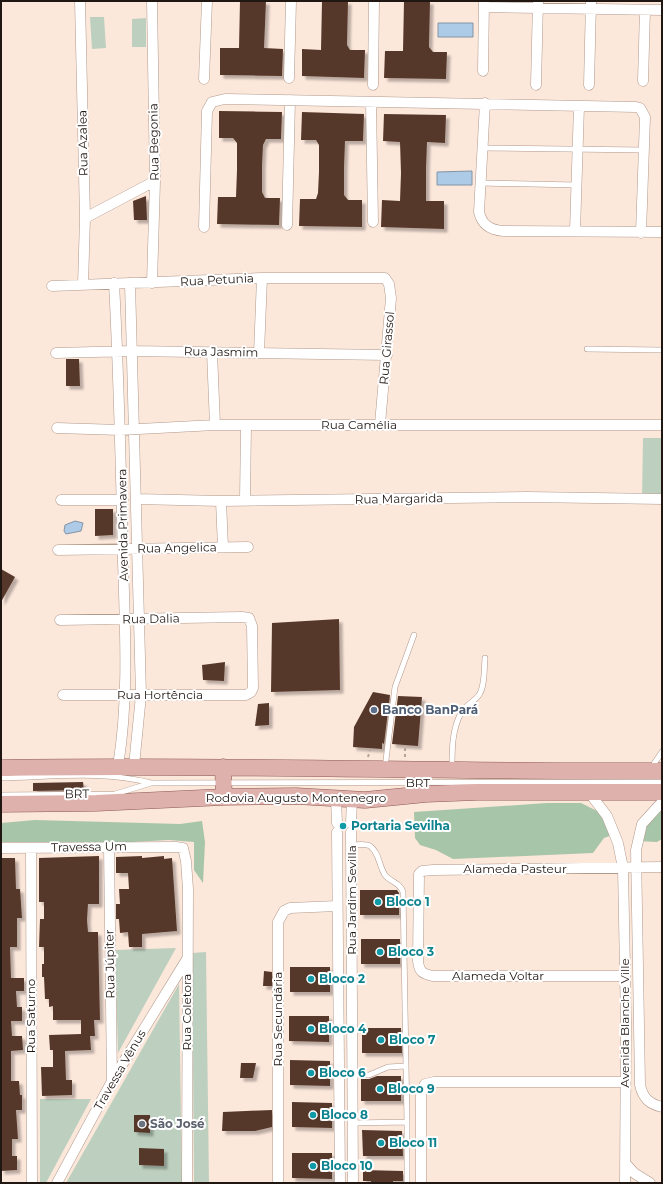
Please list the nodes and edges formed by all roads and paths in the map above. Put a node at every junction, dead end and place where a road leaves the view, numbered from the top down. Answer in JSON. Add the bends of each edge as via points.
{"nodes":[{"id":1,"x":80,"y":1,"type":"edge"},
{"id":2,"x":152,"y":1,"type":"edge"},
{"id":3,"x":207,"y":1,"type":"edge"},
{"id":4,"x":291,"y":1,"type":"edge"},
{"id":5,"x":374,"y":1,"type":"edge"},
{"id":6,"x":484,"y":4,"type":"edge"},
{"id":7,"x":538,"y":5,"type":"edge"},
{"id":8,"x":591,"y":5,"type":"edge"},
{"id":9,"x":645,"y":10,"type":"junction"},
{"id":10,"x":662,"y":10,"type":"edge"},
{"id":11,"x":483,"y":71,"type":"dead end"},
{"id":12,"x":289,"y":78,"type":"dead end"},
{"id":13,"x":204,"y":79,"type":"dead end"},
{"id":14,"x":643,"y":81,"type":"dead end"},
{"id":15,"x":374,"y":85,"type":"dead end"},
{"id":16,"x":536,"y":85,"type":"dead end"},
{"id":17,"x":589,"y":85,"type":"dead end"},
{"id":18,"x":290,"y":100,"type":"junction"},
{"id":19,"x":371,"y":102,"type":"junction"},
{"id":20,"x":485,"y":103,"type":"junction"},
{"id":21,"x":579,"y":106,"type":"junction"},
{"id":22,"x":482,"y":148,"type":"junction"},
{"id":23,"x":578,"y":149,"type":"junction"},
{"id":24,"x":644,"y":150,"type":"junction"},
{"id":25,"x":155,"y":181,"type":"junction"},
{"id":26,"x":480,"y":183,"type":"junction"},
{"id":27,"x":576,"y":185,"type":"junction"},
{"id":28,"x":85,"y":218,"type":"junction"},
{"id":29,"x":373,"y":222,"type":"dead end"},
{"id":30,"x":287,"y":225,"type":"dead end"},
{"id":31,"x":204,"y":227,"type":"dead end"},
{"id":32,"x":575,"y":231,"type":"junction"},
{"id":33,"x":662,"y":232,"type":"edge"},
{"id":34,"x":641,"y":233,"type":"junction"},
{"id":35,"x":381,"y":276,"type":"joint"},
{"id":36,"x":262,"y":278,"type":"junction"},
{"id":37,"x":114,"y":283,"type":"junction"},
{"id":38,"x":130,"y":283,"type":"junction"},
{"id":39,"x":152,"y":283,"type":"junction"},
{"id":40,"x":83,"y":285,"type":"junction"},
{"id":41,"x":52,"y":286,"type":"dead end"},
{"id":42,"x":587,"y":349,"type":"dead end"},
{"id":43,"x":662,"y":350,"type":"edge"},
{"id":44,"x":132,"y":351,"type":"junction"},
{"id":45,"x":118,"y":352,"type":"junction"},
{"id":46,"x":212,"y":352,"type":"junction"},
{"id":47,"x":56,"y":353,"type":"dead end"},
{"id":48,"x":259,"y":353,"type":"junction"},
{"id":49,"x":387,"y":355,"type":"junction"},
{"id":50,"x":380,"y":424,"type":"junction"},
{"id":51,"x":215,"y":425,"type":"junction"},
{"id":52,"x":246,"y":425,"type":"junction"},
{"id":53,"x":662,"y":425,"type":"edge"},
{"id":54,"x":57,"y":428,"type":"dead end"},
{"id":55,"x":120,"y":430,"type":"junction"},
{"id":56,"x":134,"y":430,"type":"junction"},
{"id":57,"x":662,"y":498,"type":"edge"},
{"id":58,"x":61,"y":500,"type":"dead end"},
{"id":59,"x":123,"y":500,"type":"junction"},
{"id":60,"x":136,"y":500,"type":"junction"},
{"id":61,"x":244,"y":500,"type":"junction"},
{"id":62,"x":221,"y":501,"type":"junction"},
{"id":63,"x":223,"y":547,"type":"junction"},
{"id":64,"x":248,"y":547,"type":"dead end"},
{"id":65,"x":123,"y":549,"type":"junction"},
{"id":66,"x":136,"y":549,"type":"junction"},
{"id":67,"x":58,"y":550,"type":"dead end"},
{"id":68,"x":60,"y":620,"type":"dead end"},
{"id":69,"x":125,"y":620,"type":"junction"},
{"id":70,"x":138,"y":620,"type":"junction"},
{"id":71,"x":414,"y":635,"type":"dead end"},
{"id":72,"x":485,"y":658,"type":"dead end"},
{"id":73,"x":253,"y":688,"type":"joint"},
{"id":74,"x":141,"y":694,"type":"junction"},
{"id":75,"x":63,"y":695,"type":"dead end"},
{"id":76,"x":125,"y":695,"type":"junction"},
{"id":77,"x":662,"y":752,"type":"edge"},
{"id":78,"x":126,"y":766,"type":"junction"},
{"id":79,"x":1,"y":768,"type":"edge"},
{"id":80,"x":385,"y":770,"type":"junction"},
{"id":81,"x":452,"y":771,"type":"junction"},
{"id":82,"x":656,"y":771,"type":"edge"},
{"id":83,"x":1,"y":778,"type":"edge"},
{"id":84,"x":223,"y":782,"type":"junction"},
{"id":85,"x":662,"y":782,"type":"edge"},
{"id":86,"x":150,"y":783,"type":"junction"},
{"id":87,"x":588,"y":791,"type":"junction"},
{"id":88,"x":662,"y":792,"type":"edge"},
{"id":89,"x":1,"y":795,"type":"edge"},
{"id":90,"x":344,"y":799,"type":"junction"},
{"id":91,"x":662,"y":802,"type":"edge"},
{"id":92,"x":1,"y":804,"type":"edge"},
{"id":93,"x":337,"y":833,"type":"junction"},
{"id":94,"x":351,"y":845,"type":"junction"},
{"id":95,"x":176,"y":846,"type":"joint"},
{"id":96,"x":109,"y":847,"type":"junction"},
{"id":97,"x":1,"y":848,"type":"edge"},
{"id":98,"x":31,"y":848,"type":"junction"},
{"id":99,"x":620,"y":850,"type":"junction"},
{"id":100,"x":636,"y":850,"type":"junction"},
{"id":101,"x":623,"y":868,"type":"junction"},
{"id":102,"x":637,"y":868,"type":"junction"},
{"id":103,"x":662,"y":868,"type":"edge"},
{"id":104,"x":337,"y":906,"type":"junction"},
{"id":105,"x":418,"y":924,"type":"joint"},
{"id":106,"x":187,"y":959,"type":"junction"},
{"id":107,"x":625,"y":976,"type":"junction"},
{"id":108,"x":626,"y":1022,"type":"junction"},
{"id":109,"x":640,"y":1022,"type":"junction"},
{"id":110,"x":405,"y":1066,"type":"junction"},
{"id":111,"x":353,"y":1075,"type":"junction"},
{"id":112,"x":112,"y":1081,"type":"junction"},
{"id":113,"x":625,"y":1082,"type":"junction"},
{"id":114,"x":340,"y":1099,"type":"junction"},
{"id":115,"x":353,"y":1099,"type":"junction"},
{"id":116,"x":662,"y":1107,"type":"edge"},
{"id":117,"x":407,"y":1122,"type":"junction"},
{"id":118,"x":353,"y":1123,"type":"junction"},
{"id":119,"x":626,"y":1164,"type":"junction"},
{"id":120,"x":32,"y":1183,"type":"edge"},
{"id":121,"x":57,"y":1183,"type":"edge"},
{"id":122,"x":187,"y":1183,"type":"edge"},
{"id":123,"x":278,"y":1183,"type":"edge"},
{"id":124,"x":340,"y":1183,"type":"edge"},
{"id":125,"x":353,"y":1183,"type":"edge"},
{"id":126,"x":407,"y":1183,"type":"edge"},
{"id":127,"x":421,"y":1183,"type":"edge"},
{"id":128,"x":626,"y":1183,"type":"edge"},
{"id":129,"x":650,"y":1183,"type":"edge"}],
"edges":[{"from":1,"to":28,"type":"street","name":"Rua Azalea"},
{"from":2,"to":25,"type":"street","name":"Rua Begonia"},
{"from":3,"to":13,"type":"street"},
{"from":4,"to":12,"type":"street"},
{"from":5,"to":15,"type":"street"},
{"from":6,"to":7,"type":"street"},
{"from":6,"to":11,"type":"street"},
{"from":7,"to":8,"type":"street"},
{"from":7,"to":16,"type":"street"},
{"from":8,"to":9,"type":"street"},
{"from":8,"to":17,"type":"street"},
{"from":9,"to":10,"type":"street"},
{"from":9,"to":14,"type":"street"},
{"from":18,"to":19,"type":"street"},
{"from":18,"to":30,"type":"street"},
{"from":18,"to":31,"type":"street","via":[[225,99],[217,100],[208,106]]},
{"from":19,"to":20,"type":"street"},
{"from":19,"to":29,"type":"street"},
{"from":20,"to":21,"type":"street"},
{"from":20,"to":22,"type":"street"},
{"from":21,"to":23,"type":"street"},
{"from":21,"to":24,"type":"street","via":[[640,108],[645,117]]},
{"from":22,"to":23,"type":"lane"},
{"from":22,"to":26,"type":"street"},
{"from":23,"to":24,"type":"lane"},
{"from":23,"to":27,"type":"street"},
{"from":24,"to":34,"type":"street"},
{"from":25,"to":28,"type":"street"},
{"from":25,"to":39,"type":"street","name":"Rua Begonia"},
{"from":26,"to":27,"type":"lane"},
{"from":26,"to":32,"type":"street","via":[[479,212],[483,223],[490,229]]},
{"from":27,"to":32,"type":"street"},
{"from":28,"to":40,"type":"street","name":"Rua Azalea"},
{"from":32,"to":34,"type":"street"},
{"from":33,"to":34,"type":"street"},
{"from":35,"to":36,"type":"street","name":"Rua Petunia"},
{"from":35,"to":49,"type":"street","name":"Rua Girassol","via":[[387,279],[390,289]]},
{"from":36,"to":39,"type":"street","name":"Rua Petunia"},
{"from":36,"to":48,"type":"street"},
{"from":37,"to":38,"type":"street","name":"Rua Petunia"},
{"from":37,"to":40,"type":"street","name":"Rua Petunia"},
{"from":37,"to":45,"type":"street","name":"Avenida Primavera"},
{"from":38,"to":39,"type":"street","name":"Rua Petunia"},
{"from":38,"to":44,"type":"street","name":"Avenida Primavera"},
{"from":40,"to":41,"type":"street","name":"Rua Petunia"},
{"from":42,"to":43,"type":"lane"},
{"from":44,"to":45,"type":"street","name":"Rua Jasmim"},
{"from":44,"to":46,"type":"street","name":"Rua Jasmim"},
{"from":44,"to":56,"type":"street","name":"Avenida Primavera"},
{"from":45,"to":47,"type":"street","name":"Rua Jasmim"},
{"from":45,"to":55,"type":"street","name":"Avenida Primavera"},
{"from":46,"to":48,"type":"street","name":"Rua Jasmim"},
{"from":46,"to":51,"type":"street"},
{"from":48,"to":49,"type":"street","name":"Rua Jasmim"},
{"from":49,"to":50,"type":"street","name":"Rua Girassol"},
{"from":50,"to":52,"type":"street","name":"Rua Camélia"},
{"from":50,"to":53,"type":"street","name":"Rua Camélia"},
{"from":51,"to":52,"type":"street","name":"Rua Camélia"},
{"from":51,"to":56,"type":"street","name":"Rua Camélia"},
{"from":52,"to":61,"type":"street"},
{"from":54,"to":55,"type":"street","name":"Rua Camélia"},
{"from":55,"to":56,"type":"street","name":"Rua Camélia"},
{"from":55,"to":59,"type":"street","name":"Avenida Primavera"},
{"from":56,"to":60,"type":"street","name":"Avenida Primavera"},
{"from":57,"to":61,"type":"street","name":"Rua Margarida"},
{"from":58,"to":59,"type":"street"},
{"from":59,"to":65,"type":"street","name":"Avenida Primavera"},
{"from":60,"to":62,"type":"street","name":"Rua Margarida"},
{"from":60,"to":66,"type":"street","name":"Avenida Primavera"},
{"from":61,"to":62,"type":"street","name":"Rua Margarida"},
{"from":62,"to":63,"type":"street"},
{"from":63,"to":64,"type":"street","name":"Rua Angelica"},
{"from":63,"to":66,"type":"street","name":"Rua Angelica"},
{"from":65,"to":66,"type":"street","name":"Rua Angelica"},
{"from":65,"to":67,"type":"street","name":"Rua Angelica"},
{"from":65,"to":69,"type":"street","name":"Avenida Primavera"},
{"from":66,"to":70,"type":"street","name":"Avenida Primavera"},
{"from":68,"to":69,"type":"street","name":"Rua Dalia"},
{"from":69,"to":70,"type":"street","name":"Rua Dalia"},
{"from":69,"to":76,"type":"street","name":"Avenida Primavera"},
{"from":70,"to":73,"type":"street","name":"Rua Dalia","via":[[249,618],[252,626]]},
{"from":70,"to":74,"type":"street","name":"Avenida Primavera"},
{"from":71,"to":80,"type":"lane","via":[[395,687]]},
{"from":72,"to":81,"type":"lane","via":[[479,695],[462,710],[456,723],[452,745]]},
{"from":73,"to":74,"type":"street","name":"Rua Hortência","via":[[246,695]]},
{"from":74,"to":76,"type":"street","name":"Rua Hortência"},
{"from":74,"to":78,"type":"street","name":"Avenida Primavera"},
{"from":75,"to":76,"type":"street","name":"Rua Hortência"},
{"from":76,"to":78,"type":"street","name":"Avenida Primavera"},
{"from":77,"to":82,"type":"lane"},
{"from":78,"to":79,"type":"main road","name":"Rodovia Augusto Montenegro"},
{"from":78,"to":84,"type":"main road","name":"Rodovia Augusto Montenegro"},
{"from":80,"to":81,"type":"main road","name":"Rodovia Augusto Montenegro"},
{"from":80,"to":84,"type":"main road","name":"Rodovia Augusto Montenegro"},
{"from":81,"to":82,"type":"main road","name":"Rodovia Augusto Montenegro"},
{"from":83,"to":86,"type":"lane","name":"BRT","via":[[113,776]]},
{"from":84,"to":85,"type":"lane","name":"BRT"},
{"from":84,"to":86,"type":"lane","name":"BRT"},
{"from":84,"to":90,"type":"main road","name":"Rodovia Augusto Montenegro","via":[[296,796]]},
{"from":84,"to":92,"type":"main road","name":"Rodovia Augusto Montenegro","via":[[96,803]]},
{"from":86,"to":89,"type":"lane","name":"BRT","via":[[115,794]]},
{"from":87,"to":88,"type":"main road","name":"Rodovia Augusto Montenegro"},
{"from":87,"to":90,"type":"main road","name":"Rodovia Augusto Montenegro","via":[[476,792]]},
{"from":87,"to":99,"type":"street","name":"Avenida Blanche Ville","via":[[607,816]]},
{"from":90,"to":93,"type":"street","name":"Rua Jardim Sevilla"},
{"from":90,"to":94,"type":"street","name":"Rua Jardim Sevilla","via":[[351,828]]},
{"from":91,"to":100,"type":"street","name":"Avenida Blanche Ville","via":[[642,824]]},
{"from":93,"to":94,"type":"street","via":[[340,846]]},
{"from":93,"to":104,"type":"street","name":"Rua Jardim Sevilla"},
{"from":94,"to":110,"type":"lane","via":[[366,844],[372,848],[384,873],[398,884],[402,892]]},
{"from":94,"to":111,"type":"street","name":"Rua Jardim Sevilla"},
{"from":95,"to":96,"type":"street","name":"Travessa Um"},
{"from":95,"to":106,"type":"street","name":"Rua Coletora","via":[[183,848],[186,861]]},
{"from":96,"to":98,"type":"street","name":"Travessa Um"},
{"from":96,"to":112,"type":"street","name":"Rua Júpiter"},
{"from":97,"to":98,"type":"street","name":"Travessa Um"},
{"from":98,"to":120,"type":"street","name":"Rua Saturno"},
{"from":99,"to":100,"type":"street"},
{"from":99,"to":101,"type":"street","name":"Avenida Blanche Ville"},
{"from":100,"to":102,"type":"street","name":"Avenida Blanche Ville"},
{"from":101,"to":102,"type":"street","name":"Alameda Pasteur"},
{"from":101,"to":105,"type":"street","name":"Alameda Pasteur","via":[[422,870],[418,879]]},
{"from":101,"to":107,"type":"street","name":"Avenida Blanche Ville"},
{"from":102,"to":103,"type":"street","name":"Alameda Pasteur"},
{"from":102,"to":109,"type":"street","name":"Avenida Blanche Ville"},
{"from":104,"to":114,"type":"street","name":"Rua Jardim Sevilla"},
{"from":104,"to":123,"type":"street","name":"Rua Secundária","via":[[290,908],[284,911],[278,922]]},
{"from":105,"to":107,"type":"street","name":"Alameda Voltar","via":[[418,967],[427,975]]},
{"from":106,"to":112,"type":"street","name":"Travessa Vênus"},
{"from":106,"to":122,"type":"street","name":"Rua Coletora"},
{"from":107,"to":108,"type":"street","name":"Avenida Blanche Ville"},
{"from":108,"to":109,"type":"street"},
{"from":108,"to":113,"type":"street","name":"Avenida Blanche Ville"},
{"from":109,"to":116,"type":"street","name":"Avenida Blanche Ville","via":[[640,1085],[649,1103]]},
{"from":110,"to":111,"type":"lane","via":[[388,1067],[369,1075]]},
{"from":110,"to":117,"type":"lane"},
{"from":111,"to":115,"type":"street","name":"Rua Jardim Sevilla"},
{"from":112,"to":121,"type":"street","name":"Travessa Vênus"},
{"from":113,"to":119,"type":"street","name":"Avenida Blanche Ville"},
{"from":113,"to":127,"type":"street","via":[[425,1084],[421,1092]]},
{"from":114,"to":115,"type":"street"},
{"from":114,"to":124,"type":"street","name":"Rua Jardim Sevilla"},
{"from":115,"to":118,"type":"street","name":"Rua Jardim Sevilla"},
{"from":117,"to":118,"type":"lane"},
{"from":117,"to":126,"type":"lane"},
{"from":118,"to":125,"type":"street","name":"Rua Jardim Sevilla"},
{"from":119,"to":128,"type":"street","name":"Avenida Blanche Ville"},
{"from":119,"to":129,"type":"street","via":[[634,1174]]}]}
